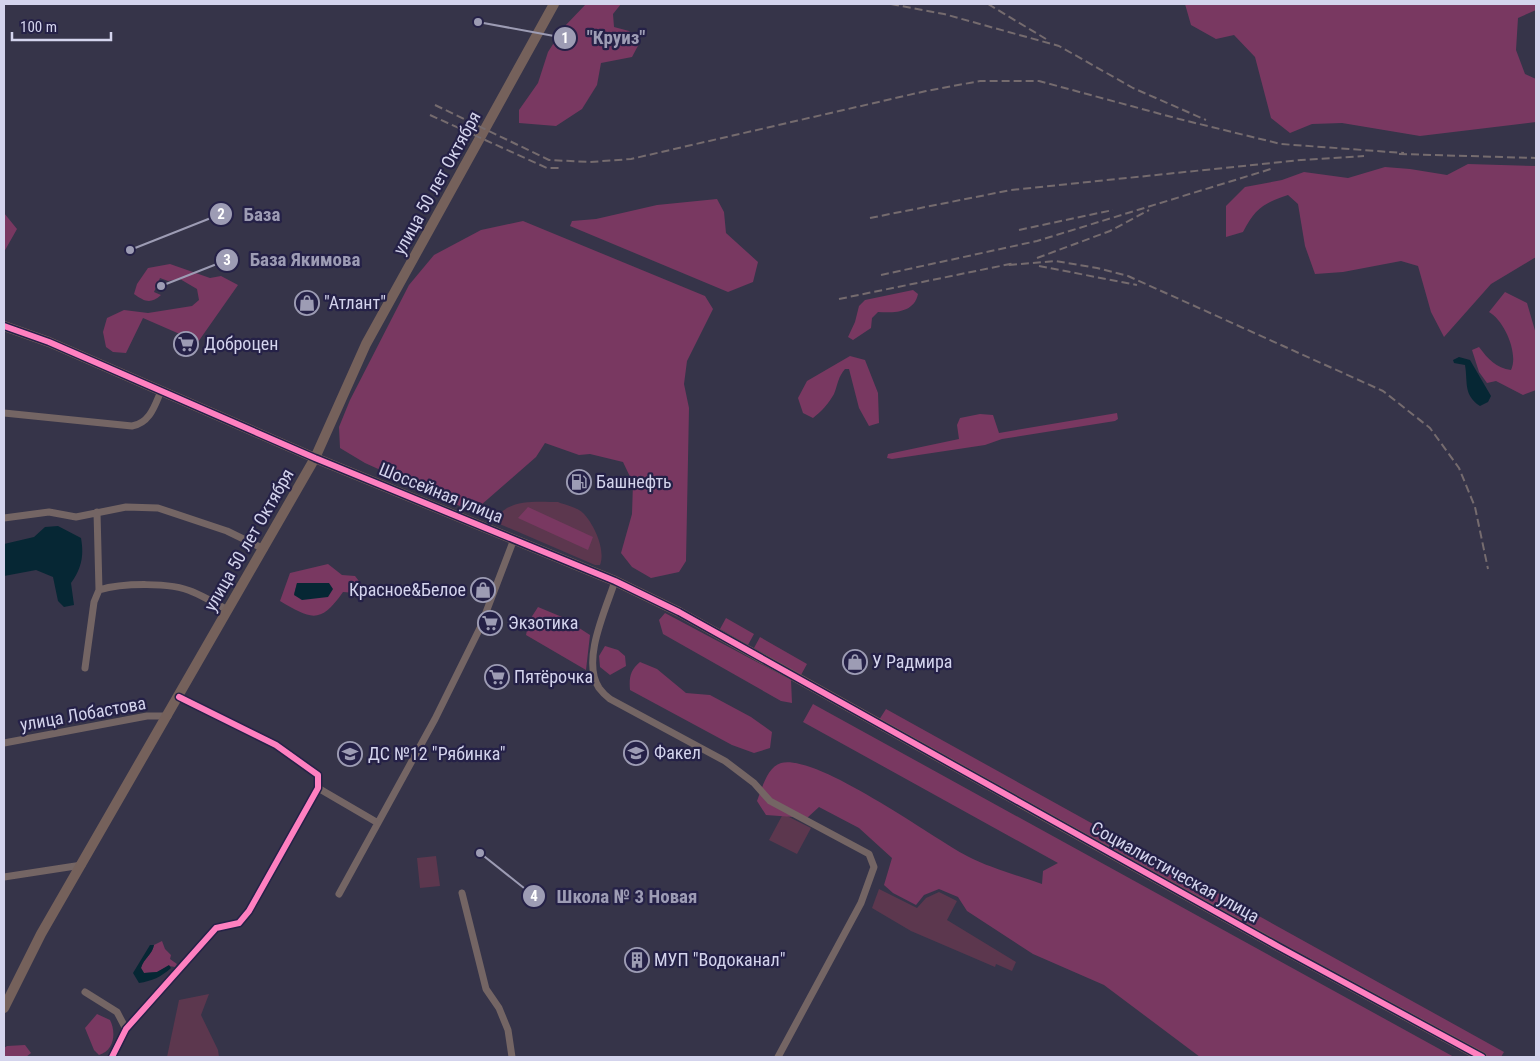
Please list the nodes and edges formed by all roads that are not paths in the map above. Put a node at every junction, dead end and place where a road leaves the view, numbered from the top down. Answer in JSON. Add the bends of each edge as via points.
{"nodes":[{"id":1,"x":554,"y":4,"type":"edge"},
{"id":2,"x":4,"y":326,"type":"edge"},
{"id":3,"x":161,"y":391,"type":"junction"},
{"id":4,"x":4,"y":413,"type":"edge"},
{"id":5,"x":315,"y":458,"type":"junction"},
{"id":6,"x":97,"y":512,"type":"junction"},
{"id":7,"x":4,"y":518,"type":"edge"},
{"id":8,"x":514,"y":539,"type":"junction"},
{"id":9,"x":264,"y":549,"type":"junction"},
{"id":10,"x":614,"y":581,"type":"junction"},
{"id":11,"x":99,"y":590,"type":"junction"},
{"id":12,"x":228,"y":610,"type":"junction"},
{"id":13,"x":85,"y":668,"type":"dead end"},
{"id":14,"x":179,"y":697,"type":"junction"},
{"id":15,"x":855,"y":711,"type":"joint"},
{"id":16,"x":168,"y":716,"type":"junction"},
{"id":17,"x":4,"y":743,"type":"edge"},
{"id":18,"x":318,"y":788,"type":"junction"},
{"id":19,"x":378,"y":823,"type":"junction"},
{"id":20,"x":82,"y":865,"type":"junction"},
{"id":21,"x":4,"y":877,"type":"edge"},
{"id":22,"x":462,"y":893,"type":"dead end"},
{"id":23,"x":338,"y":894,"type":"dead end"},
{"id":24,"x":85,"y":992,"type":"dead end"},
{"id":25,"x":4,"y":1008,"type":"edge"},
{"id":26,"x":126,"y":1029,"type":"junction"},
{"id":27,"x":112,"y":1057,"type":"edge"},
{"id":28,"x":512,"y":1057,"type":"edge"},
{"id":29,"x":778,"y":1057,"type":"edge"},
{"id":30,"x":1482,"y":1057,"type":"edge"}],
"edges":[{"from":1,"to":5,"type":"street","name":"улица 50 лет Октября","via":[[366,344]]},
{"from":2,"to":3,"type":"street","name":"Шоссейная улица"},
{"from":3,"to":4,"type":"street","via":[[140,425]]},
{"from":3,"to":5,"type":"street","name":"Шоссейная улица"},
{"from":5,"to":8,"type":"street","name":"Шоссейная улица"},
{"from":5,"to":9,"type":"street","name":"улица 50 лет Октября"},
{"from":6,"to":7,"type":"street","via":[[76,518],[49,512]]},
{"from":6,"to":9,"type":"street","via":[[126,507],[158,508],[227,531]]},
{"from":6,"to":11,"type":"street"},
{"from":8,"to":10,"type":"street","name":"Шоссейная улица"},
{"from":8,"to":19,"type":"street","via":[[480,628]]},
{"from":9,"to":12,"type":"street","name":"улица 50 лет Октября"},
{"from":10,"to":15,"type":"street","name":"Шоссейная улица","via":[[679,612]]},
{"from":10,"to":29,"type":"street","via":[[594,646],[592,666],[598,687],[610,699],[725,761],[754,783],[770,802],[869,854],[874,867],[861,903]]},
{"from":11,"to":12,"type":"street","via":[[127,586],[176,588],[192,591]]},
{"from":11,"to":13,"type":"street","via":[[94,602]]},
{"from":12,"to":14,"type":"street","name":"улица 50 лет Октября"},
{"from":14,"to":16,"type":"street","name":"улица 50 лет Октября"},
{"from":14,"to":18,"type":"street","via":[[276,745],[318,775]]},
{"from":15,"to":30,"type":"street","name":"Социалистическая улица"},
{"from":16,"to":17,"type":"street","name":"улица Лобастова","via":[[147,716]]},
{"from":16,"to":20,"type":"street","name":"улица 50 лет Октября"},
{"from":18,"to":19,"type":"street"},
{"from":18,"to":26,"type":"street","via":[[249,911],[238,924],[216,928]]},
{"from":19,"to":23,"type":"street"},
{"from":20,"to":21,"type":"street"},
{"from":20,"to":25,"type":"street","name":"улица 50 лет Октября","via":[[37,942]]},
{"from":22,"to":28,"type":"street","via":[[486,989],[508,1030]]},
{"from":24,"to":26,"type":"street","via":[[117,1012]]},
{"from":26,"to":27,"type":"street"}]}
